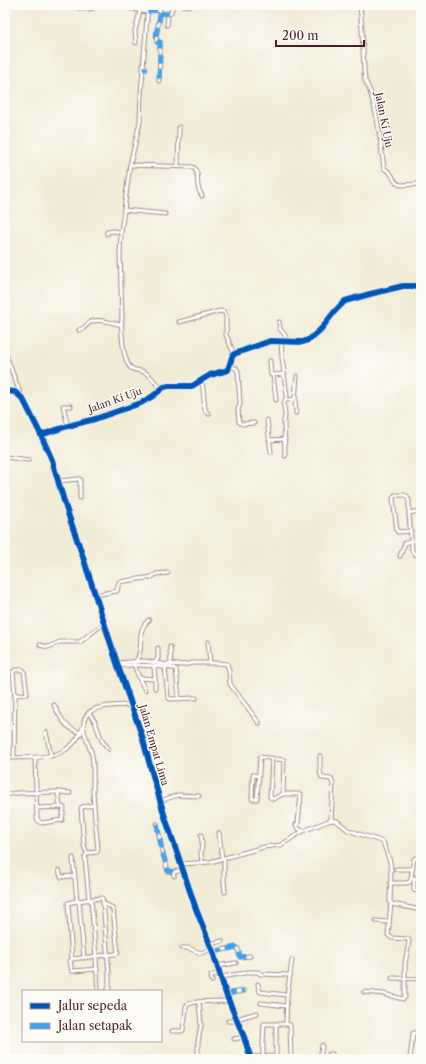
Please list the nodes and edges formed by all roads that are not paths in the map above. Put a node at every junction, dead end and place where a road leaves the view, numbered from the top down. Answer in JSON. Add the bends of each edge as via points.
{"nodes":[{"id":1,"x":72,"y":5,"type":"edge"},
{"id":2,"x":100,"y":5,"type":"edge"},
{"id":3,"x":119,"y":5,"type":"edge"},
{"id":4,"x":148,"y":5,"type":"edge"},
{"id":5,"x":160,"y":5,"type":"edge"},
{"id":6,"x":173,"y":5,"type":"edge"},
{"id":7,"x":183,"y":5,"type":"edge"},
{"id":8,"x":192,"y":5,"type":"edge"},
{"id":9,"x":360,"y":5,"type":"edge"},
{"id":10,"x":140,"y":11,"type":"junction"},
{"id":11,"x":147,"y":11,"type":"junction"},
{"id":12,"x":160,"y":11,"type":"junction"},
{"id":13,"x":169,"y":14,"type":"junction"},
{"id":14,"x":167,"y":25,"type":"dead end"},
{"id":15,"x":136,"y":43,"type":"dead end"},
{"id":16,"x":143,"y":69,"type":"junction"},
{"id":17,"x":148,"y":69,"type":"dead end"},
{"id":18,"x":159,"y":81,"type":"dead end"},
{"id":19,"x":179,"y":127,"type":"dead end"},
{"id":20,"x":130,"y":165,"type":"junction"},
{"id":21,"x":178,"y":166,"type":"junction"},
{"id":22,"x":421,"y":186,"type":"edge"},
{"id":23,"x":202,"y":196,"type":"dead end"},
{"id":24,"x":124,"y":210,"type":"junction"},
{"id":25,"x":165,"y":214,"type":"dead end"},
{"id":26,"x":121,"y":232,"type":"junction"},
{"id":27,"x":107,"y":234,"type":"dead end"},
{"id":28,"x":421,"y":286,"type":"edge"},
{"id":29,"x":179,"y":322,"type":"dead end"},
{"id":30,"x":279,"y":322,"type":"dead end"},
{"id":31,"x":121,"y":325,"type":"junction"},
{"id":32,"x":79,"y":330,"type":"dead end"},
{"id":33,"x":283,"y":341,"type":"junction"},
{"id":34,"x":5,"y":353,"type":"edge"},
{"id":35,"x":234,"y":354,"type":"junction"},
{"id":36,"x":270,"y":361,"type":"dead end"},
{"id":37,"x":230,"y":367,"type":"junction"},
{"id":38,"x":284,"y":374,"type":"junction"},
{"id":39,"x":273,"y":375,"type":"junction"},
{"id":40,"x":297,"y":376,"type":"dead end"},
{"id":41,"x":202,"y":380,"type":"junction"},
{"id":42,"x":161,"y":389,"type":"junction"},
{"id":43,"x":5,"y":391,"type":"edge"},
{"id":44,"x":23,"y":399,"type":"junction"},
{"id":45,"x":295,"y":399,"type":"junction"},
{"id":46,"x":276,"y":400,"type":"dead end"},
{"id":47,"x":286,"y":400,"type":"junction"},
{"id":48,"x":70,"y":406,"type":"dead end"},
{"id":49,"x":296,"y":412,"type":"dead end"},
{"id":50,"x":209,"y":414,"type":"dead end"},
{"id":51,"x":267,"y":420,"type":"dead end"},
{"id":52,"x":254,"y":423,"type":"dead end"},
{"id":53,"x":68,"y":426,"type":"junction"},
{"id":54,"x":41,"y":435,"type":"junction"},
{"id":55,"x":285,"y":439,"type":"junction"},
{"id":56,"x":270,"y":440,"type":"junction"},
{"id":57,"x":271,"y":452,"type":"dead end"},
{"id":58,"x":285,"y":456,"type":"dead end"},
{"id":59,"x":5,"y":458,"type":"edge"},
{"id":60,"x":29,"y":460,"type":"dead end"},
{"id":61,"x":59,"y":481,"type":"junction"},
{"id":62,"x":80,"y":498,"type":"dead end"},
{"id":63,"x":420,"y":511,"type":"edge"},
{"id":64,"x":409,"y":513,"type":"junction"},
{"id":65,"x":421,"y":529,"type":"edge"},
{"id":66,"x":411,"y":531,"type":"junction"},
{"id":67,"x":411,"y":541,"type":"junction"},
{"id":68,"x":421,"y":554,"type":"edge"},
{"id":69,"x":400,"y":556,"type":"dead end"},
{"id":70,"x":168,"y":573,"type":"dead end"},
{"id":71,"x":95,"y":595,"type":"junction"},
{"id":72,"x":149,"y":620,"type":"dead end"},
{"id":73,"x":104,"y":623,"type":"junction"},
{"id":74,"x":208,"y":642,"type":"dead end"},
{"id":75,"x":40,"y":645,"type":"dead end"},
{"id":76,"x":170,"y":647,"type":"dead end"},
{"id":77,"x":158,"y":648,"type":"dead end"},
{"id":78,"x":135,"y":663,"type":"junction"},
{"id":79,"x":210,"y":663,"type":"junction"},
{"id":80,"x":117,"y":664,"type":"junction"},
{"id":81,"x":155,"y":664,"type":"junction"},
{"id":82,"x":171,"y":665,"type":"junction"},
{"id":83,"x":165,"y":668,"type":"junction"},
{"id":84,"x":139,"y":678,"type":"junction"},
{"id":85,"x":154,"y":679,"type":"junction"},
{"id":86,"x":155,"y":688,"type":"dead end"},
{"id":87,"x":145,"y":690,"type":"dead end"},
{"id":88,"x":15,"y":695,"type":"junction"},
{"id":89,"x":196,"y":698,"type":"dead end"},
{"id":90,"x":179,"y":699,"type":"junction"},
{"id":91,"x":54,"y":705,"type":"dead end"},
{"id":92,"x":132,"y":705,"type":"junction"},
{"id":93,"x":89,"y":713,"type":"junction"},
{"id":94,"x":259,"y":723,"type":"dead end"},
{"id":95,"x":84,"y":725,"type":"junction"},
{"id":96,"x":46,"y":732,"type":"dead end"},
{"id":97,"x":81,"y":733,"type":"junction"},
{"id":98,"x":109,"y":749,"type":"dead end"},
{"id":99,"x":51,"y":756,"type":"junction"},
{"id":100,"x":320,"y":756,"type":"dead end"},
{"id":101,"x":5,"y":758,"type":"edge"},
{"id":102,"x":14,"y":758,"type":"junction"},
{"id":103,"x":272,"y":758,"type":"junction"},
{"id":104,"x":35,"y":759,"type":"junction"},
{"id":105,"x":259,"y":776,"type":"junction"},
{"id":106,"x":58,"y":792,"type":"junction"},
{"id":107,"x":36,"y":793,"type":"junction"},
{"id":108,"x":70,"y":793,"type":"dead end"},
{"id":109,"x":283,"y":794,"type":"junction"},
{"id":110,"x":5,"y":795,"type":"edge"},
{"id":111,"x":199,"y":796,"type":"dead end"},
{"id":112,"x":160,"y":801,"type":"junction"},
{"id":113,"x":60,"y":806,"type":"junction"},
{"id":114,"x":94,"y":806,"type":"junction"},
{"id":115,"x":37,"y":808,"type":"junction"},
{"id":116,"x":331,"y":820,"type":"junction"},
{"id":117,"x":157,"y":824,"type":"dead end"},
{"id":118,"x":302,"y":831,"type":"junction"},
{"id":119,"x":219,"y":833,"type":"dead end"},
{"id":120,"x":201,"y":835,"type":"dead end"},
{"id":121,"x":88,"y":853,"type":"junction"},
{"id":122,"x":73,"y":858,"type":"dead end"},
{"id":123,"x":421,"y":858,"type":"edge"},
{"id":124,"x":222,"y":859,"type":"junction"},
{"id":125,"x":202,"y":862,"type":"junction"},
{"id":126,"x":181,"y":864,"type":"junction"},
{"id":127,"x":396,"y":869,"type":"dead end"},
{"id":128,"x":412,"y":869,"type":"junction"},
{"id":129,"x":59,"y":870,"type":"dead end"},
{"id":130,"x":183,"y":870,"type":"junction"},
{"id":131,"x":74,"y":876,"type":"junction"},
{"id":132,"x":413,"y":878,"type":"junction"},
{"id":133,"x":421,"y":879,"type":"edge"},
{"id":134,"x":390,"y":883,"type":"junction"},
{"id":135,"x":225,"y":892,"type":"dead end"},
{"id":136,"x":421,"y":892,"type":"edge"},
{"id":137,"x":90,"y":900,"type":"junction"},
{"id":138,"x":78,"y":901,"type":"junction"},
{"id":139,"x":103,"y":903,"type":"junction"},
{"id":140,"x":391,"y":903,"type":"junction"},
{"id":141,"x":421,"y":910,"type":"edge"},
{"id":142,"x":376,"y":921,"type":"dead end"},
{"id":143,"x":389,"y":922,"type":"junction"},
{"id":144,"x":222,"y":941,"type":"dead end"},
{"id":145,"x":210,"y":944,"type":"junction"},
{"id":146,"x":182,"y":948,"type":"dead end"},
{"id":147,"x":212,"y":951,"type":"junction"},
{"id":148,"x":107,"y":955,"type":"junction"},
{"id":149,"x":250,"y":956,"type":"dead end"},
{"id":150,"x":96,"y":957,"type":"junction"},
{"id":151,"x":84,"y":958,"type":"junction"},
{"id":152,"x":72,"y":959,"type":"junction"},
{"id":153,"x":292,"y":960,"type":"dead end"},
{"id":154,"x":421,"y":960,"type":"edge"},
{"id":155,"x":236,"y":963,"type":"dead end"},
{"id":156,"x":217,"y":966,"type":"junction"},
{"id":157,"x":421,"y":968,"type":"edge"},
{"id":158,"x":97,"y":969,"type":"junction"},
{"id":159,"x":219,"y":973,"type":"junction"},
{"id":160,"x":290,"y":975,"type":"junction"},
{"id":161,"x":221,"y":977,"type":"junction"},
{"id":162,"x":392,"y":978,"type":"dead end"},
{"id":163,"x":405,"y":979,"type":"junction"},
{"id":164,"x":421,"y":979,"type":"edge"},
{"id":165,"x":212,"y":981,"type":"dead end"},
{"id":166,"x":258,"y":984,"type":"dead end"},
{"id":167,"x":98,"y":990,"type":"edge"},
{"id":168,"x":107,"y":990,"type":"edge"},
{"id":169,"x":244,"y":991,"type":"dead end"},
{"id":170,"x":364,"y":992,"type":"dead end"},
{"id":171,"x":226,"y":994,"type":"junction"},
{"id":172,"x":287,"y":995,"type":"junction"},
{"id":173,"x":229,"y":1001,"type":"junction"},
{"id":174,"x":199,"y":1002,"type":"junction"},
{"id":175,"x":261,"y":1003,"type":"dead end"},
{"id":176,"x":286,"y":1006,"type":"junction"},
{"id":177,"x":257,"y":1013,"type":"dead end"},
{"id":178,"x":237,"y":1020,"type":"junction"},
{"id":179,"x":228,"y":1021,"type":"dead end"},
{"id":180,"x":276,"y":1024,"type":"junction"},
{"id":181,"x":286,"y":1024,"type":"junction"},
{"id":182,"x":172,"y":1030,"type":"dead end"},
{"id":183,"x":421,"y":1033,"type":"edge"},
{"id":184,"x":244,"y":1037,"type":"junction"},
{"id":185,"x":234,"y":1039,"type":"dead end"},
{"id":186,"x":322,"y":1045,"type":"dead end"},
{"id":187,"x":332,"y":1054,"type":"dead end"},
{"id":188,"x":263,"y":1056,"type":"junction"},
{"id":189,"x":251,"y":1058,"type":"edge"},
{"id":190,"x":276,"y":1058,"type":"edge"},
{"id":191,"x":198,"y":1059,"type":"edge"},
{"id":192,"x":291,"y":1059,"type":"edge"},
{"id":193,"x":320,"y":1059,"type":"edge"},
{"id":194,"x":324,"y":1059,"type":"edge"},
{"id":195,"x":410,"y":1059,"type":"edge"}],
"edges":[{"from":1,"to":2,"type":"street","via":[[87,10]]},
{"from":3,"to":10,"type":"street"},
{"from":4,"to":11,"type":"street"},
{"from":5,"to":12,"type":"street"},
{"from":6,"to":13,"type":"street"},
{"from":7,"to":8,"type":"street"},
{"from":9,"to":22,"type":"street","name":"Jalan Ki Uju","via":[[365,80],[380,130],[384,168],[391,173],[397,184]]},
{"from":10,"to":11,"type":"street"},
{"from":10,"to":15,"type":"street","via":[[135,31]]},
{"from":11,"to":12,"type":"street"},
{"from":11,"to":16,"type":"street"},
{"from":12,"to":13,"type":"street"},
{"from":12,"to":18,"type":"street","via":[[156,34],[156,40],[160,42]]},
{"from":13,"to":14,"type":"street"},
{"from":16,"to":17,"type":"street"},
{"from":16,"to":20,"type":"street","via":[[140,122]]},
{"from":19,"to":21,"type":"street"},
{"from":20,"to":21,"type":"street"},
{"from":20,"to":24,"type":"street"},
{"from":21,"to":23,"type":"street","via":[[195,168]]},
{"from":24,"to":25,"type":"street"},
{"from":24,"to":26,"type":"street"},
{"from":26,"to":27,"type":"street","via":[[110,231]]},
{"from":26,"to":31,"type":"street"},
{"from":28,"to":33,"type":"street","via":[[403,286],[349,299],[321,330],[306,342]]},
{"from":29,"to":35,"type":"street","via":[[224,312],[226,335]]},
{"from":30,"to":33,"type":"street","via":[[280,329],[285,335]]},
{"from":31,"to":32,"type":"street","via":[[97,320]]},
{"from":31,"to":42,"type":"street","via":[[125,355],[130,367],[146,373]]},
{"from":33,"to":35,"type":"street","via":[[270,341]]},
{"from":33,"to":38,"type":"street"},
{"from":34,"to":44,"type":"street","name":"Jalan Empat Lima"},
{"from":35,"to":37,"type":"street"},
{"from":36,"to":39,"type":"street"},
{"from":37,"to":41,"type":"street","name":"Jalan Ki Uju"},
{"from":37,"to":52,"type":"street","via":[[238,371],[239,422]]},
{"from":38,"to":39,"type":"street"},
{"from":38,"to":47,"type":"street"},
{"from":39,"to":46,"type":"street"},
{"from":40,"to":45,"type":"street"},
{"from":41,"to":42,"type":"street","name":"Jalan Ki Uju","via":[[192,386],[169,386]]},
{"from":41,"to":50,"type":"street","via":[[205,412]]},
{"from":42,"to":53,"type":"street","name":"Jalan Ki Uju","via":[[141,403]]},
{"from":43,"to":44,"type":"street","via":[[15,392]]},
{"from":44,"to":54,"type":"street","name":"Jalan Empat Lima"},
{"from":45,"to":47,"type":"street"},
{"from":45,"to":49,"type":"street"},
{"from":47,"to":55,"type":"street"},
{"from":48,"to":53,"type":"street","via":[[63,406]]},
{"from":51,"to":56,"type":"street"},
{"from":53,"to":54,"type":"street","name":"Jalan Ki Uju"},
{"from":54,"to":61,"type":"street","name":"Jalan Empat Lima"},
{"from":55,"to":56,"type":"street"},
{"from":55,"to":58,"type":"street"},
{"from":56,"to":57,"type":"street"},
{"from":59,"to":60,"type":"street"},
{"from":61,"to":62,"type":"street","via":[[80,479]]},
{"from":61,"to":71,"type":"street","name":"Jalan Empat Lima"},
{"from":63,"to":64,"type":"street"},
{"from":63,"to":65,"type":"street"},
{"from":64,"to":66,"type":"street"},
{"from":64,"to":66,"type":"street","via":[[407,496],[395,496],[393,504],[397,531]]},
{"from":66,"to":67,"type":"street"},
{"from":67,"to":68,"type":"street","via":[[412,552],[416,555]]},
{"from":67,"to":69,"type":"street","via":[[405,543]]},
{"from":70,"to":71,"type":"street","via":[[119,582],[117,591]]},
{"from":71,"to":73,"type":"street","name":"Jalan Empat Lima"},
{"from":72,"to":78,"type":"street","via":[[143,626],[139,658]]},
{"from":73,"to":75,"type":"street","via":[[80,642],[60,642],[48,647]]},
{"from":73,"to":80,"type":"street","name":"Jalan Empat Lima"},
{"from":74,"to":79,"type":"street"},
{"from":76,"to":82,"type":"street"},
{"from":77,"to":81,"type":"street"},
{"from":78,"to":80,"type":"street"},
{"from":78,"to":81,"type":"street","via":[[144,661]]},
{"from":78,"to":84,"type":"street"},
{"from":79,"to":82,"type":"street"},
{"from":79,"to":94,"type":"street","via":[[227,664],[230,684]]},
{"from":80,"to":92,"type":"street","name":"Jalan Empat Lima"},
{"from":81,"to":82,"type":"street"},
{"from":81,"to":83,"type":"street"},
{"from":81,"to":85,"type":"street"},
{"from":83,"to":90,"type":"street","via":[[168,697]]},
{"from":83,"to":90,"type":"street","via":[[176,669]]},
{"from":84,"to":85,"type":"street"},
{"from":84,"to":87,"type":"street"},
{"from":85,"to":86,"type":"street"},
{"from":88,"to":88,"type":"street","via":[[27,694],[23,670],[14,671]]},
{"from":88,"to":102,"type":"street"},
{"from":89,"to":90,"type":"street"},
{"from":91,"to":97,"type":"street","via":[[64,723]]},
{"from":92,"to":93,"type":"street","via":[[102,707]]},
{"from":92,"to":112,"type":"street","name":"Jalan Empat Lima"},
{"from":93,"to":95,"type":"street","via":[[85,717]]},
{"from":93,"to":98,"type":"street","via":[[102,741]]},
{"from":95,"to":97,"type":"street"},
{"from":95,"to":114,"type":"street","via":[[93,762]]},
{"from":96,"to":99,"type":"street"},
{"from":97,"to":99,"type":"street","via":[[70,747]]},
{"from":99,"to":104,"type":"street"},
{"from":100,"to":116,"type":"street","via":[[322,778],[331,779],[333,784]]},
{"from":101,"to":102,"type":"street"},
{"from":102,"to":104,"type":"street"},
{"from":103,"to":105,"type":"street","via":[[260,757]]},
{"from":103,"to":109,"type":"street","via":[[284,760]]},
{"from":103,"to":109,"type":"street","via":[[270,797],[273,799]]},
{"from":104,"to":107,"type":"street"},
{"from":105,"to":105,"type":"street","via":[[258,799],[252,799],[253,775]]},
{"from":106,"to":107,"type":"street"},
{"from":106,"to":108,"type":"street"},
{"from":106,"to":113,"type":"street"},
{"from":107,"to":110,"type":"street"},
{"from":107,"to":115,"type":"street"},
{"from":109,"to":118,"type":"street","via":[[301,794],[296,825]]},
{"from":111,"to":112,"type":"street","via":[[178,795]]},
{"from":112,"to":126,"type":"street","name":"Jalan Empat Lima"},
{"from":113,"to":115,"type":"street"},
{"from":113,"to":115,"type":"street","via":[[64,808],[62,820],[49,822],[39,822]]},
{"from":114,"to":121,"type":"street","via":[[98,849],[97,852]]},
{"from":114,"to":121,"type":"street","via":[[81,808],[84,846]]},
{"from":116,"to":118,"type":"street"},
{"from":116,"to":134,"type":"street","via":[[337,821],[348,830],[384,842],[390,865]]},
{"from":117,"to":130,"type":"street","via":[[168,871],[173,874]]},
{"from":118,"to":124,"type":"street","via":[[281,845]]},
{"from":119,"to":124,"type":"street"},
{"from":120,"to":125,"type":"street"},
{"from":121,"to":137,"type":"street","via":[[85,859]]},
{"from":122,"to":131,"type":"street"},
{"from":123,"to":128,"type":"street","via":[[414,858]]},
{"from":124,"to":125,"type":"street"},
{"from":124,"to":135,"type":"street"},
{"from":125,"to":126,"type":"street"},
{"from":126,"to":130,"type":"street","name":"Jalan Empat Lima"},
{"from":127,"to":128,"type":"street"},
{"from":128,"to":132,"type":"street"},
{"from":129,"to":131,"type":"street","via":[[61,877]]},
{"from":130,"to":145,"type":"street","name":"Jalan Empat Lima"},
{"from":131,"to":138,"type":"street"},
{"from":132,"to":133,"type":"street"},
{"from":132,"to":134,"type":"street","via":[[408,882]]},
{"from":132,"to":136,"type":"street","via":[[414,890]]},
{"from":134,"to":140,"type":"street"},
{"from":137,"to":138,"type":"street"},
{"from":137,"to":139,"type":"street","via":[[102,898]]},
{"from":137,"to":150,"type":"street"},
{"from":138,"to":151,"type":"street"},
{"from":138,"to":152,"type":"street","via":[[68,904]]},
{"from":139,"to":148,"type":"street"},
{"from":139,"to":148,"type":"street","via":[[113,910],[118,952]]},
{"from":140,"to":141,"type":"street"},
{"from":140,"to":143,"type":"street"},
{"from":142,"to":143,"type":"street"},
{"from":143,"to":163,"type":"street","via":[[389,936],[409,941],[404,964]]},
{"from":144,"to":145,"type":"street"},
{"from":145,"to":147,"type":"street","name":"Jalan Empat Lima"},
{"from":146,"to":147,"type":"street","via":[[201,953]]},
{"from":147,"to":149,"type":"street","via":[[236,947],[240,957]]},
{"from":147,"to":156,"type":"street","name":"Jalan Empat Lima"},
{"from":148,"to":150,"type":"street"},
{"from":148,"to":168,"type":"street"},
{"from":150,"to":151,"type":"street"},
{"from":150,"to":158,"type":"street"},
{"from":151,"to":152,"type":"street"},
{"from":152,"to":158,"type":"street","via":[[70,961],[73,972]]},
{"from":153,"to":160,"type":"street"},
{"from":154,"to":157,"type":"street"},
{"from":155,"to":156,"type":"street"},
{"from":156,"to":159,"type":"street","name":"Jalan Empat Lima"},
{"from":158,"to":167,"type":"street"},
{"from":159,"to":161,"type":"street","name":"Jalan Empat Lima"},
{"from":159,"to":165,"type":"street","via":[[211,976]]},
{"from":160,"to":161,"type":"street","via":[[249,971]]},
{"from":160,"to":172,"type":"street"},
{"from":161,"to":171,"type":"street","name":"Jalan Empat Lima"},
{"from":162,"to":163,"type":"street"},
{"from":163,"to":164,"type":"street"},
{"from":163,"to":170,"type":"street","via":[[403,999]]},
{"from":166,"to":172,"type":"street","via":[[260,992]]},
{"from":169,"to":171,"type":"street"},
{"from":171,"to":173,"type":"street","name":"Jalan Empat Lima"},
{"from":172,"to":176,"type":"street"},
{"from":173,"to":174,"type":"street"},
{"from":173,"to":178,"type":"street","name":"Jalan Empat Lima"},
{"from":174,"to":182,"type":"street","via":[[186,1006],[183,1030]]},
{"from":174,"to":191,"type":"street","via":[[201,1025]]},
{"from":175,"to":176,"type":"street"},
{"from":176,"to":181,"type":"street"},
{"from":177,"to":178,"type":"street"},
{"from":178,"to":179,"type":"street"},
{"from":178,"to":184,"type":"street","name":"Jalan Empat Lima"},
{"from":180,"to":181,"type":"street"},
{"from":180,"to":188,"type":"street","via":[[264,1024]]},
{"from":180,"to":190,"type":"street"},
{"from":181,"to":192,"type":"street","via":[[291,1026]]},
{"from":183,"to":195,"type":"street","via":[[412,1034]]},
{"from":184,"to":185,"type":"street"},
{"from":184,"to":189,"type":"street","name":"Jalan Empat Lima"},
{"from":186,"to":193,"type":"street"},
{"from":187,"to":194,"type":"street","via":[[329,1054],[328,1059]]},
{"from":188,"to":189,"type":"street"},
{"from":188,"to":190,"type":"street"}]}
